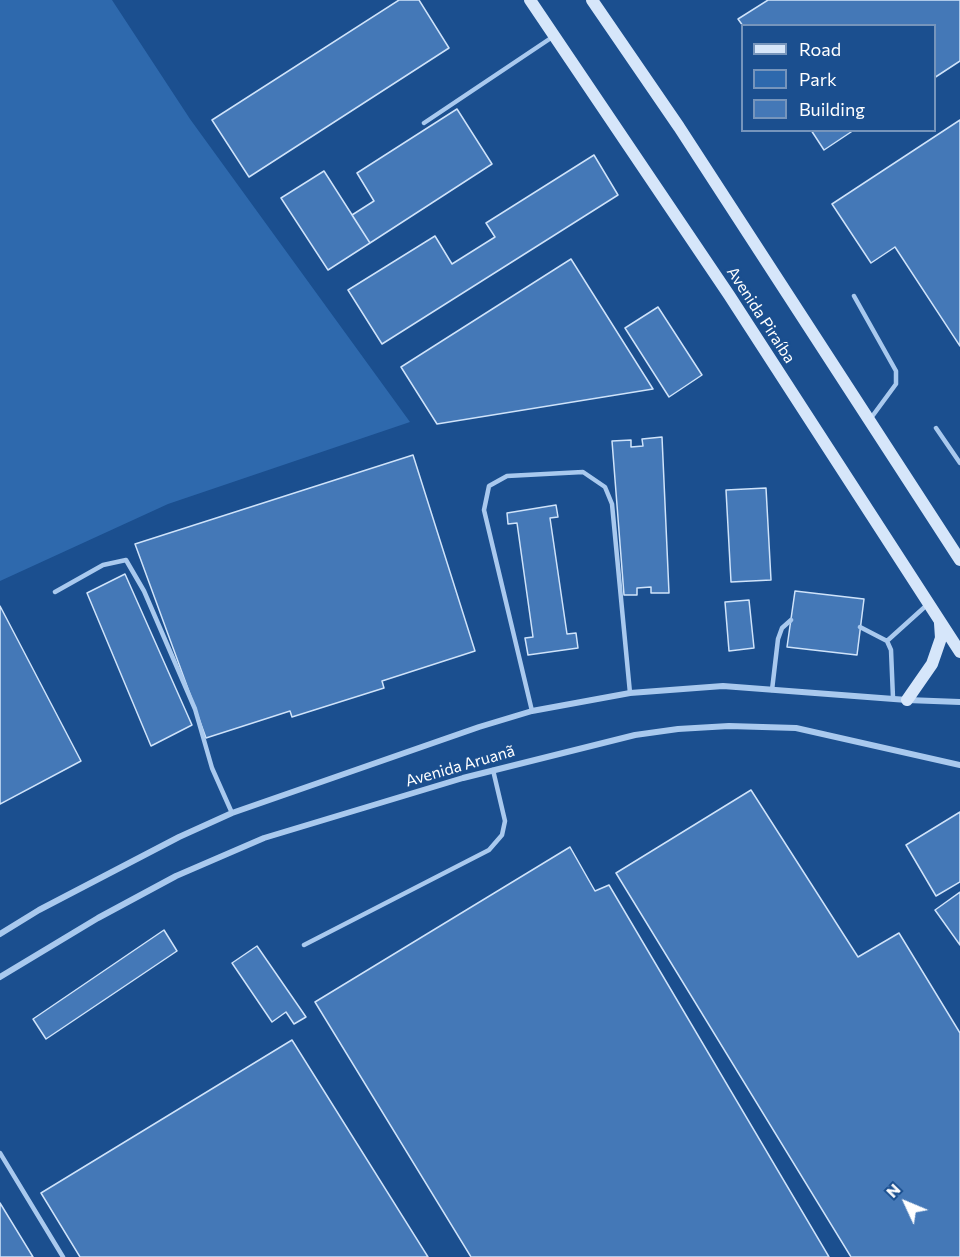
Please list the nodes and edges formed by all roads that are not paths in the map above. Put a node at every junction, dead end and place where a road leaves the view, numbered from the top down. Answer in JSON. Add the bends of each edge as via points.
{"nodes":[{"id":1,"x":530,"y":0,"type":"edge"},
{"id":2,"x":592,"y":0,"type":"edge"},
{"id":3,"x":554,"y":36,"type":"junction"},
{"id":4,"x":424,"y":123,"type":"dead end"},
{"id":5,"x":854,"y":296,"type":"dead end"},
{"id":6,"x":870,"y":419,"type":"junction"},
{"id":7,"x":936,"y":428,"type":"dead end"},
{"id":8,"x":960,"y":463,"type":"edge"},
{"id":9,"x":960,"y":560,"type":"edge"},
{"id":10,"x":55,"y":592,"type":"dead end"},
{"id":11,"x":928,"y":604,"type":"junction"},
{"id":12,"x":791,"y":620,"type":"dead end"},
{"id":13,"x":940,"y":622,"type":"junction"},
{"id":14,"x":860,"y":627,"type":"dead end"},
{"id":15,"x":887,"y":641,"type":"junction"},
{"id":16,"x":960,"y":652,"type":"edge"},
{"id":17,"x":772,"y":690,"type":"junction"},
{"id":18,"x":630,"y":693,"type":"junction"},
{"id":19,"x":893,"y":699,"type":"junction"},
{"id":20,"x":907,"y":700,"type":"junction"},
{"id":21,"x":960,"y":702,"type":"edge"},
{"id":22,"x":532,"y":711,"type":"junction"},
{"id":23,"x":960,"y":765,"type":"edge"},
{"id":24,"x":493,"y":770,"type":"junction"},
{"id":25,"x":232,"y":813,"type":"junction"},
{"id":26,"x":0,"y":934,"type":"edge"},
{"id":27,"x":304,"y":945,"type":"dead end"},
{"id":28,"x":0,"y":977,"type":"edge"},
{"id":29,"x":0,"y":1153,"type":"edge"},
{"id":30,"x":63,"y":1257,"type":"edge"}],
"edges":[{"from":1,"to":3,"type":"main road","name":"Avenida Piraíba"},
{"from":2,"to":6,"type":"main road","name":"Avenida Piraíba"},
{"from":3,"to":4,"type":"lane"},
{"from":3,"to":11,"type":"main road","name":"Avenida Piraíba","via":[[729,295]]},
{"from":5,"to":6,"type":"lane","via":[[896,371],[896,384]]},
{"from":6,"to":9,"type":"main road","name":"Avenida Piraíba"},
{"from":7,"to":8,"type":"lane"},
{"from":10,"to":25,"type":"lane","via":[[103,566],[126,560],[144,591],[195,709],[212,768]]},
{"from":11,"to":13,"type":"main road","name":"Avenida Piraíba"},
{"from":11,"to":15,"type":"lane"},
{"from":12,"to":17,"type":"lane","via":[[778,639]]},
{"from":13,"to":16,"type":"main road","name":"Avenida Piraíba"},
{"from":13,"to":20,"type":"main road","via":[[941,638],[932,664]]},
{"from":14,"to":15,"type":"lane"},
{"from":15,"to":19,"type":"lane","via":[[891,650]]},
{"from":17,"to":18,"type":"street","name":"Avenida Aruanã","via":[[723,686]]},
{"from":17,"to":19,"type":"street","name":"Avenida Aruanã"},
{"from":18,"to":22,"type":"street","name":"Avenida Aruanã"},
{"from":18,"to":22,"type":"lane","via":[[612,504],[605,487],[583,472],[507,476],[489,486],[484,510]]},
{"from":19,"to":20,"type":"street","name":"Avenida Aruanã"},
{"from":20,"to":21,"type":"street","name":"Avenida Aruanã"},
{"from":22,"to":25,"type":"street","name":"Avenida Aruanã"},
{"from":23,"to":24,"type":"street","name":"Avenida Aruanã","via":[[796,728],[729,726],[635,735]]},
{"from":24,"to":27,"type":"lane","via":[[505,821],[502,835],[489,850]]},
{"from":24,"to":28,"type":"street","name":"Avenida Aruanã","via":[[264,838],[176,876]]},
{"from":25,"to":26,"type":"street","name":"Avenida Aruanã","via":[[178,837]]},
{"from":29,"to":30,"type":"lane"}]}
